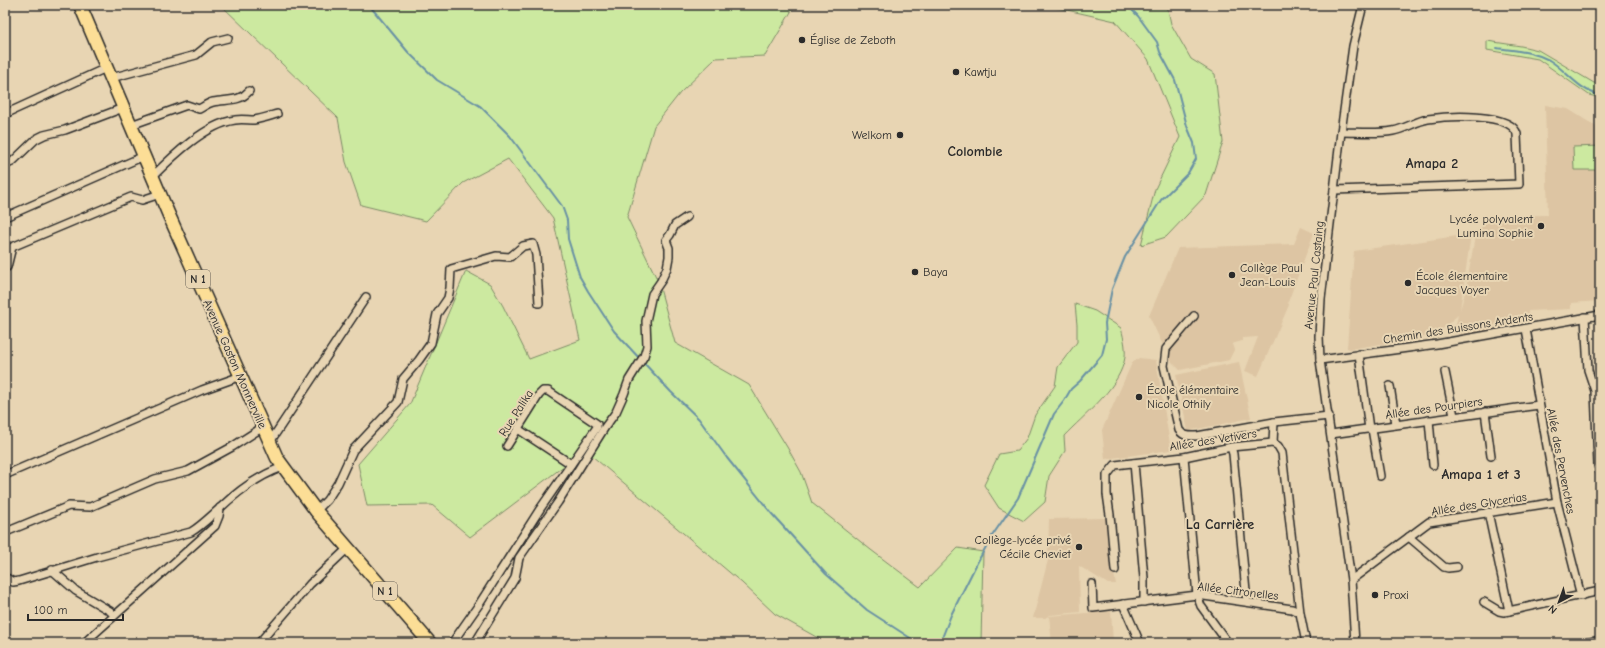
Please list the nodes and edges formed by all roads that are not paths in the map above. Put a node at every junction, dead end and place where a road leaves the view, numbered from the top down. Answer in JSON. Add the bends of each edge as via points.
{"nodes":[{"id":1,"x":80,"y":5,"type":"edge"},
{"id":2,"x":1363,"y":5,"type":"edge"},
{"id":3,"x":228,"y":38,"type":"dead end"},
{"id":4,"x":108,"y":73,"type":"junction"},
{"id":5,"x":249,"y":91,"type":"dead end"},
{"id":6,"x":124,"y":108,"type":"junction"},
{"id":7,"x":5,"y":114,"type":"edge"},
{"id":8,"x":278,"y":114,"type":"dead end"},
{"id":9,"x":131,"y":125,"type":"junction"},
{"id":10,"x":1341,"y":132,"type":"junction"},
{"id":11,"x":144,"y":156,"type":"junction"},
{"id":12,"x":5,"y":165,"type":"edge"},
{"id":13,"x":153,"y":176,"type":"junction"},
{"id":14,"x":1334,"y":190,"type":"junction"},
{"id":15,"x":160,"y":194,"type":"junction"},
{"id":16,"x":687,"y":217,"type":"dead end"},
{"id":17,"x":5,"y":218,"type":"edge"},
{"id":18,"x":5,"y":268,"type":"edge"},
{"id":19,"x":366,"y":297,"type":"dead end"},
{"id":20,"x":539,"y":303,"type":"dead end"},
{"id":21,"x":1600,"y":315,"type":"edge"},
{"id":22,"x":1194,"y":316,"type":"dead end"},
{"id":23,"x":1585,"y":317,"type":"junction"},
{"id":24,"x":1526,"y":329,"type":"junction"},
{"id":25,"x":1359,"y":354,"type":"junction"},
{"id":26,"x":1320,"y":360,"type":"junction"},
{"id":27,"x":1446,"y":372,"type":"dead end"},
{"id":28,"x":241,"y":376,"type":"junction"},
{"id":29,"x":1390,"y":386,"type":"dead end"},
{"id":30,"x":1539,"y":405,"type":"junction"},
{"id":31,"x":1485,"y":412,"type":"junction"},
{"id":32,"x":1329,"y":416,"type":"junction"},
{"id":33,"x":1454,"y":416,"type":"junction"},
{"id":34,"x":1429,"y":420,"type":"junction"},
{"id":35,"x":1274,"y":422,"type":"junction"},
{"id":36,"x":1396,"y":424,"type":"junction"},
{"id":37,"x":263,"y":427,"type":"junction"},
{"id":38,"x":518,"y":429,"type":"junction"},
{"id":39,"x":1370,"y":429,"type":"junction"},
{"id":40,"x":1331,"y":434,"type":"junction"},
{"id":41,"x":270,"y":442,"type":"junction"},
{"id":42,"x":1273,"y":442,"type":"junction"},
{"id":43,"x":507,"y":446,"type":"dead end"},
{"id":44,"x":1231,"y":447,"type":"junction"},
{"id":45,"x":1491,"y":456,"type":"dead end"},
{"id":46,"x":1184,"y":457,"type":"junction"},
{"id":47,"x":1134,"y":463,"type":"junction"},
{"id":48,"x":571,"y":464,"type":"junction"},
{"id":49,"x":1433,"y":464,"type":"dead end"},
{"id":50,"x":283,"y":467,"type":"junction"},
{"id":51,"x":1600,"y":472,"type":"edge"},
{"id":52,"x":5,"y":475,"type":"edge"},
{"id":53,"x":1380,"y":476,"type":"dead end"},
{"id":54,"x":1557,"y":502,"type":"junction"},
{"id":55,"x":220,"y":508,"type":"junction"},
{"id":56,"x":316,"y":511,"type":"junction"},
{"id":57,"x":1488,"y":512,"type":"junction"},
{"id":58,"x":6,"y":532,"type":"dead end"},
{"id":59,"x":1409,"y":537,"type":"junction"},
{"id":60,"x":348,"y":548,"type":"junction"},
{"id":61,"x":1457,"y":567,"type":"dead end"},
{"id":62,"x":52,"y":570,"type":"junction"},
{"id":63,"x":1115,"y":570,"type":"dead end"},
{"id":64,"x":5,"y":577,"type":"edge"},
{"id":65,"x":1351,"y":580,"type":"junction"},
{"id":66,"x":1092,"y":584,"type":"dead end"},
{"id":67,"x":1600,"y":591,"type":"edge"},
{"id":68,"x":1197,"y":595,"type":"junction"},
{"id":69,"x":1581,"y":596,"type":"junction"},
{"id":70,"x":1144,"y":602,"type":"junction"},
{"id":71,"x":1247,"y":602,"type":"junction"},
{"id":72,"x":1484,"y":602,"type":"dead end"},
{"id":73,"x":1123,"y":604,"type":"junction"},
{"id":74,"x":1508,"y":611,"type":"junction"},
{"id":75,"x":1300,"y":613,"type":"junction"},
{"id":76,"x":114,"y":615,"type":"junction"},
{"id":77,"x":1600,"y":640,"type":"edge"},
{"id":78,"x":84,"y":643,"type":"edge"},
{"id":79,"x":259,"y":643,"type":"edge"},
{"id":80,"x":430,"y":643,"type":"edge"},
{"id":81,"x":452,"y":643,"type":"edge"},
{"id":82,"x":475,"y":643,"type":"edge"},
{"id":83,"x":1140,"y":643,"type":"edge"},
{"id":84,"x":1228,"y":643,"type":"edge"},
{"id":85,"x":1306,"y":643,"type":"edge"},
{"id":86,"x":1355,"y":643,"type":"edge"},
{"id":87,"x":1586,"y":643,"type":"edge"}],
"edges":[{"from":1,"to":4,"type":"main road","name":"Avenue Gaston Monnerville","number":"N 1"},
{"from":2,"to":10,"type":"street","name":"Avenue Paul Castaing","via":[[1353,46]]},
{"from":3,"to":4,"type":"street","via":[[212,42],[196,55]]},
{"from":4,"to":6,"type":"main road","name":"Avenue Gaston Monnerville","number":"N 1"},
{"from":4,"to":7,"type":"street"},
{"from":5,"to":9,"type":"street","via":[[238,99],[213,102],[199,109],[188,105]]},
{"from":6,"to":9,"type":"main road","name":"Avenue Gaston Monnerville","number":"N 1"},
{"from":6,"to":12,"type":"street","via":[[44,135]]},
{"from":8,"to":13,"type":"street","via":[[255,120],[235,120],[216,126],[191,141]]},
{"from":9,"to":11,"type":"main road","name":"Avenue Gaston Monnerville","number":"N 1"},
{"from":10,"to":14,"type":"street","name":"Avenue Paul Castaing"},
{"from":10,"to":14,"type":"street","via":[[1393,131],[1427,119],[1487,118],[1515,128],[1519,184]]},
{"from":11,"to":13,"type":"main road","name":"Avenue Gaston Monnerville","number":"N 1"},
{"from":11,"to":17,"type":"street"},
{"from":13,"to":15,"type":"main road","name":"Avenue Gaston Monnerville","number":"N 1"},
{"from":14,"to":26,"type":"street","name":"Avenue Paul Castaing","via":[[1321,299]]},
{"from":15,"to":18,"type":"street","via":[[142,200],[131,197],[12,247]]},
{"from":15,"to":28,"type":"main road","name":"Avenue Gaston Monnerville","number":"N 1"},
{"from":16,"to":82,"type":"street","via":[[675,225],[666,240],[670,257],[661,281],[652,294],[646,320],[647,346],[644,356],[629,380],[616,412],[558,502],[518,558],[515,578]]},
{"from":19,"to":41,"type":"street"},
{"from":20,"to":56,"type":"street","via":[[533,244],[523,246],[510,257],[496,256],[451,269],[448,298],[437,314],[431,343],[403,379],[398,402],[353,450],[338,483]]},
{"from":21,"to":23,"type":"street","name":"Chemin des Buissons Ardents"},
{"from":22,"to":35,"type":"street","via":[[1166,349],[1164,366],[1179,430],[1188,436]]},
{"from":23,"to":24,"type":"street","name":"Chemin des Buissons Ardents"},
{"from":23,"to":51,"type":"street","via":[[1588,370],[1595,391]]},
{"from":24,"to":25,"type":"street","name":"Chemin des Buissons Ardents"},
{"from":24,"to":30,"type":"street","name":"Allée des Pervenches"},
{"from":25,"to":26,"type":"street","name":"Chemin des Buissons Ardents"},
{"from":25,"to":39,"type":"street"},
{"from":26,"to":32,"type":"street","name":"Avenue Paul Castaing"},
{"from":27,"to":33,"type":"street"},
{"from":28,"to":37,"type":"main road","name":"Avenue Gaston Monnerville","number":"N 1"},
{"from":28,"to":52,"type":"street","via":[[202,390]]},
{"from":29,"to":36,"type":"street"},
{"from":30,"to":31,"type":"street","name":"Allée des Pourpiers"},
{"from":30,"to":54,"type":"street","name":"Allée des Pervenches"},
{"from":31,"to":33,"type":"street","name":"Allée des Pourpiers"},
{"from":31,"to":45,"type":"street"},
{"from":32,"to":35,"type":"street"},
{"from":32,"to":40,"type":"street","name":"Avenue Paul Castaing"},
{"from":33,"to":34,"type":"street","name":"Allée des Pourpiers"},
{"from":34,"to":36,"type":"street","name":"Allée des Pourpiers"},
{"from":34,"to":49,"type":"street"},
{"from":35,"to":42,"type":"street"},
{"from":36,"to":39,"type":"street","name":"Allée des Pourpiers"},
{"from":37,"to":41,"type":"main road","name":"Avenue Gaston Monnerville","number":"N 1"},
{"from":37,"to":58,"type":"street","via":[[188,470],[155,479],[90,507],[69,506]]},
{"from":38,"to":43,"type":"street","name":"Rue Palika"},
{"from":38,"to":48,"type":"street"},
{"from":38,"to":48,"type":"street","name":"Rue Palika","via":[[543,391],[548,391],[586,416],[597,424]]},
{"from":39,"to":40,"type":"street","name":"Allée des Pourpiers"},
{"from":39,"to":53,"type":"street"},
{"from":40,"to":65,"type":"street","name":"Avenue Paul Castaing"},
{"from":41,"to":50,"type":"main road","name":"Avenue Gaston Monnerville","number":"N 1"},
{"from":42,"to":44,"type":"street","name":"Allée des Vetivers"},
{"from":42,"to":75,"type":"street","name":"Allée des Vetivers","via":[[1282,453]]},
{"from":44,"to":46,"type":"street","name":"Allée des Vetivers"},
{"from":44,"to":71,"type":"street"},
{"from":46,"to":47,"type":"street","name":"Allée des Vetivers"},
{"from":46,"to":68,"type":"street"},
{"from":47,"to":63,"type":"street","name":"Allée des Vetivers","via":[[1115,465],[1107,475]]},
{"from":47,"to":70,"type":"street"},
{"from":48,"to":81,"type":"street"},
{"from":50,"to":55,"type":"street","via":[[261,476]]},
{"from":50,"to":56,"type":"main road","name":"Avenue Gaston Monnerville","number":"N 1"},
{"from":54,"to":57,"type":"street","name":"Allée des Glycerias"},
{"from":54,"to":69,"type":"street","name":"Allée des Pervenches"},
{"from":55,"to":62,"type":"street","via":[[199,527],[184,535]]},
{"from":55,"to":76,"type":"street","via":[[215,526]]},
{"from":56,"to":60,"type":"main road","name":"Avenue Gaston Monnerville","number":"N 1"},
{"from":57,"to":59,"type":"street","name":"Allée des Glycerias","via":[[1429,522]]},
{"from":57,"to":74,"type":"street"},
{"from":59,"to":61,"type":"street","via":[[1444,567]]},
{"from":59,"to":65,"type":"street","name":"Allée des Glycerias"},
{"from":60,"to":79,"type":"street","via":[[310,584]]},
{"from":60,"to":80,"type":"main road","name":"Avenue Gaston Monnerville","number":"N 1"},
{"from":62,"to":64,"type":"street","via":[[13,582]]},
{"from":62,"to":76,"type":"street","via":[[68,585]]},
{"from":65,"to":86,"type":"street","name":"Avenue Paul Castaing"},
{"from":66,"to":73,"type":"street","name":"Allée Citronelles","via":[[1093,608]]},
{"from":67,"to":69,"type":"street"},
{"from":68,"to":70,"type":"street","name":"Allée Citronelles"},
{"from":68,"to":71,"type":"street","name":"Allée Citronelles"},
{"from":68,"to":84,"type":"street","via":[[1200,606]]},
{"from":69,"to":74,"type":"street"},
{"from":70,"to":73,"type":"street","name":"Allée Citronelles"},
{"from":71,"to":75,"type":"street","name":"Allée Citronelles","via":[[1288,608]]},
{"from":72,"to":74,"type":"street","via":[[1499,611]]},
{"from":73,"to":83,"type":"street"},
{"from":75,"to":85,"type":"street"},
{"from":76,"to":78,"type":"street"},
{"from":77,"to":87,"type":"street"}]}
